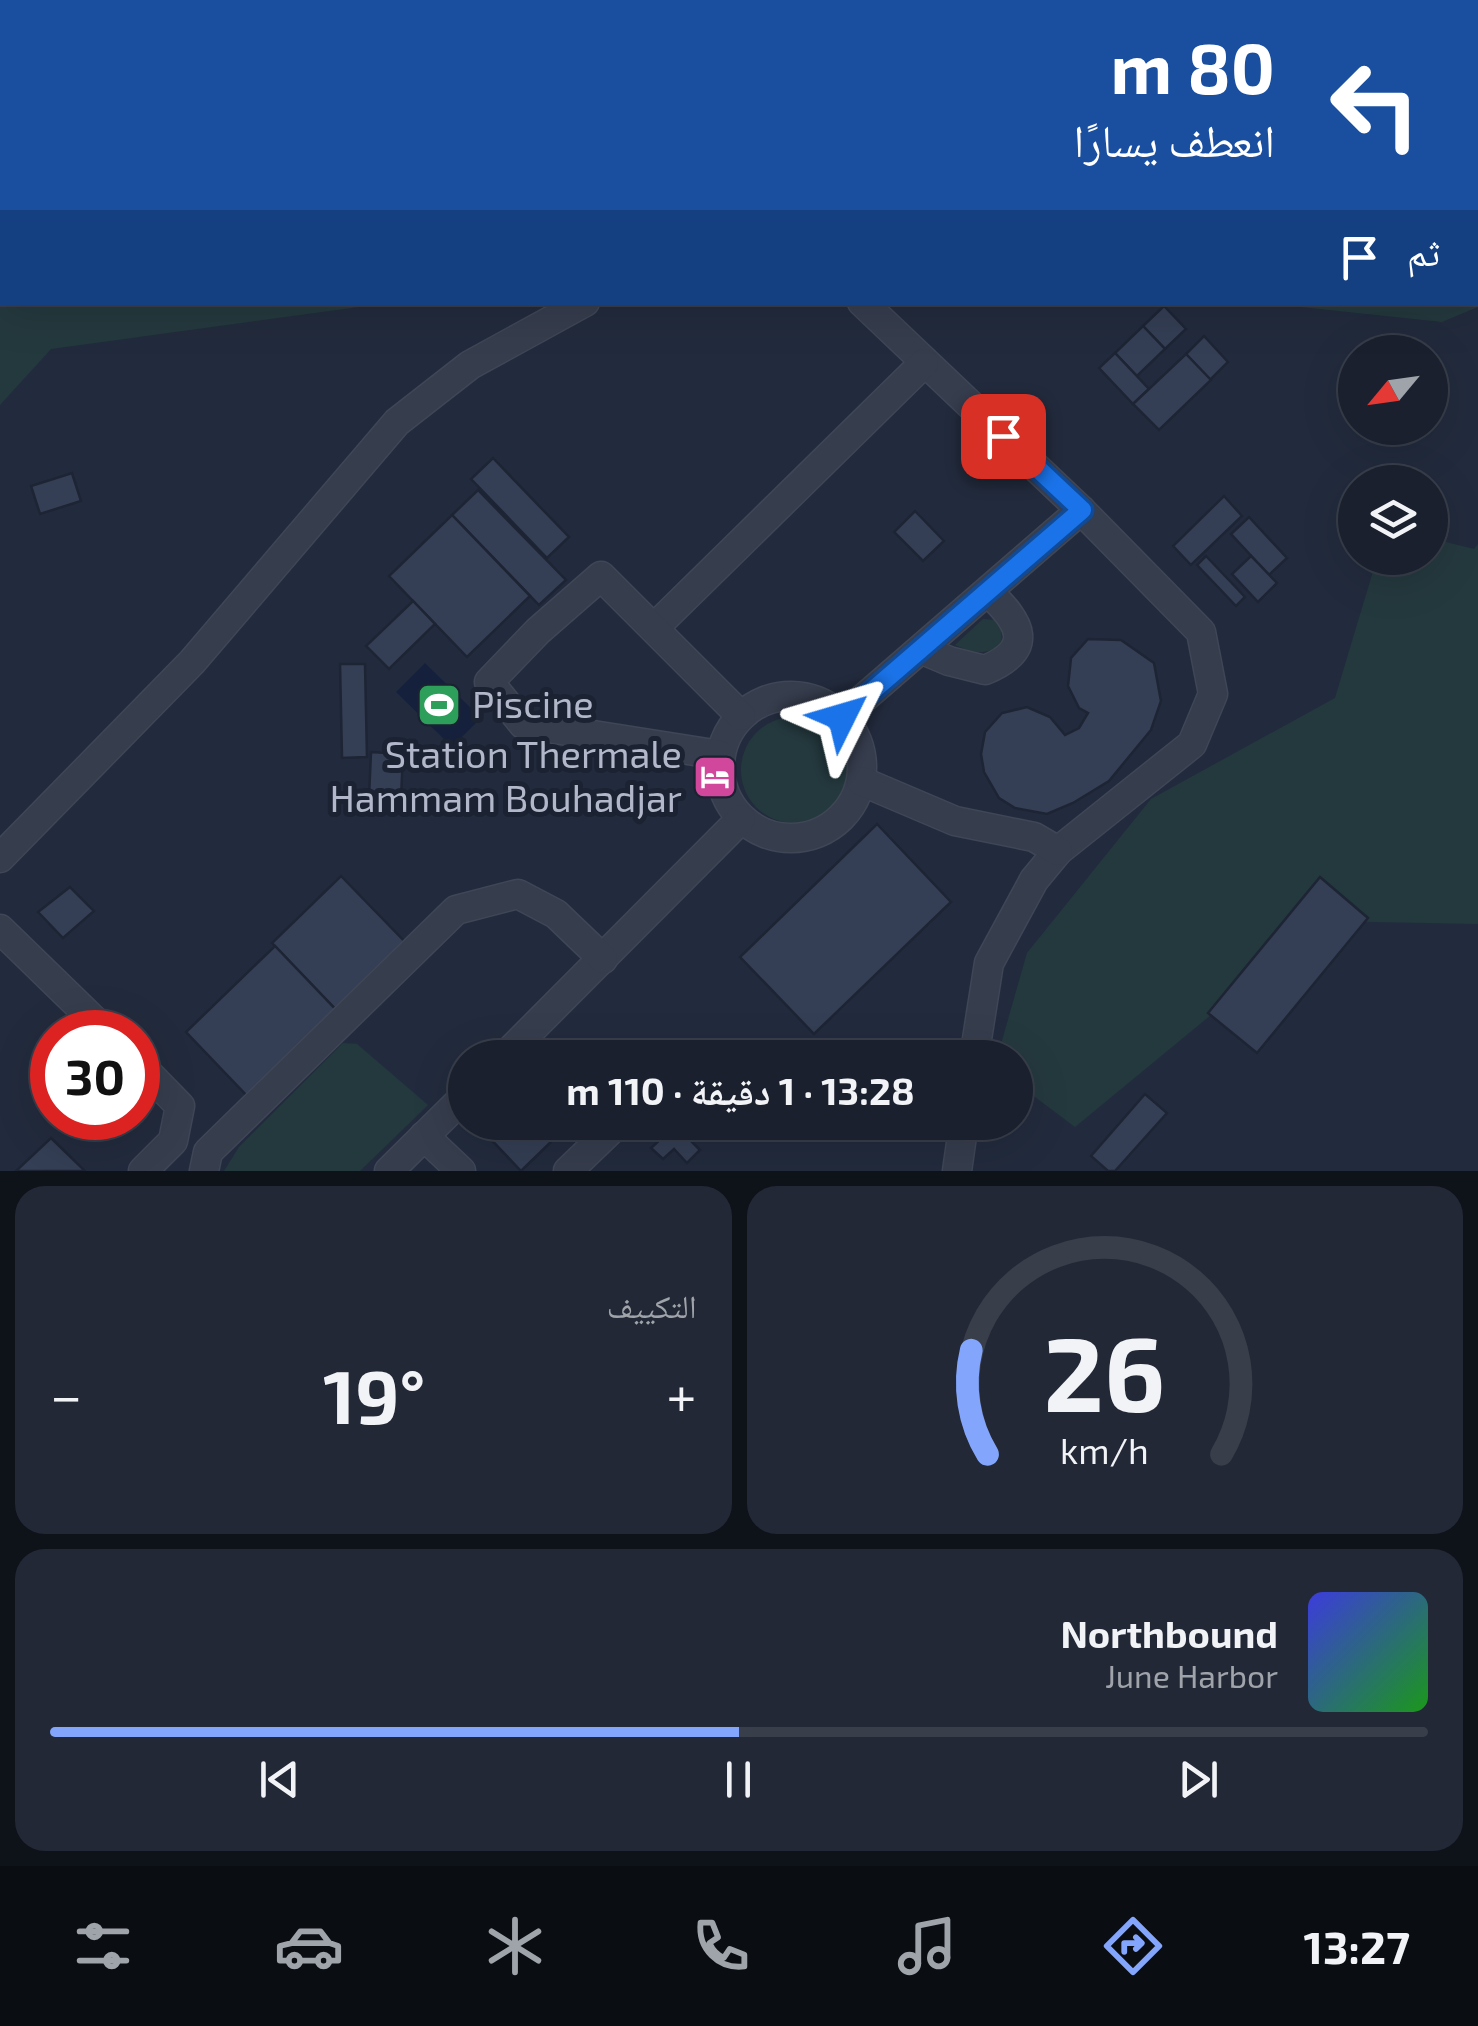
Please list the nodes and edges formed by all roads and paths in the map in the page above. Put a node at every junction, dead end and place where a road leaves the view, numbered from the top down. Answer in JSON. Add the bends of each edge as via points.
{"nodes":[{"id":1,"x":578,"y":305,"type":"edge"},
{"id":2,"x":865,"y":305,"type":"edge"},
{"id":3,"x":924,"y":363,"type":"junction"},
{"id":4,"x":1082,"y":510,"type":"junction"},
{"id":5,"x":988,"y":592,"type":"junction"},
{"id":6,"x":654,"y":628,"type":"junction"},
{"id":7,"x":923,"y":650,"type":"junction"},
{"id":8,"x":741,"y":716,"type":"junction"},
{"id":9,"x":842,"y":717,"type":"junction"},
{"id":10,"x":720,"y":755,"type":"junction"},
{"id":11,"x":861,"y":781,"type":"junction"},
{"id":12,"x":741,"y":819,"type":"junction"},
{"id":13,"x":1058,"y":851,"type":"junction"},
{"id":14,"x":0,"y":858,"type":"edge"},
{"id":15,"x":0,"y":929,"type":"edge"},
{"id":16,"x":603,"y":959,"type":"junction"},
{"id":17,"x":83,"y":1010,"type":"edge"},
{"id":18,"x":521,"y":1040,"type":"edge"},
{"id":19,"x":977,"y":1040,"type":"edge"},
{"id":20,"x":160,"y":1086,"type":"edge"},
{"id":21,"x":448,"y":1113,"type":"edge"},
{"id":22,"x":424,"y":1136,"type":"junction"},
{"id":23,"x":600,"y":1140,"type":"edge"},
{"id":24,"x":961,"y":1140,"type":"edge"},
{"id":25,"x":143,"y":1171,"type":"edge"},
{"id":26,"x":204,"y":1171,"type":"edge"},
{"id":27,"x":389,"y":1171,"type":"edge"},
{"id":28,"x":461,"y":1171,"type":"edge"},
{"id":29,"x":568,"y":1171,"type":"edge"},
{"id":30,"x":957,"y":1171,"type":"edge"}],
"edges":[{"from":1,"to":14,"type":"street","via":[[470,364],[396,422],[192,662]]},
{"from":2,"to":3,"type":"street"},
{"from":3,"to":4,"type":"street"},
{"from":3,"to":6,"type":"street"},
{"from":4,"to":5,"type":"street"},
{"from":4,"to":13,"type":"street","via":[[1201,632],[1213,694],[1192,744]]},
{"from":5,"to":7,"type":"street"},
{"from":5,"to":7,"type":"street","via":[[1018,629],[1014,654],[985,670]]},
{"from":6,"to":8,"type":"street"},
{"from":6,"to":10,"type":"street","via":[[601,576],[490,682],[524,724]]},
{"from":7,"to":9,"type":"street"},
{"from":8,"to":9,"type":"street","via":[[780,696],[824,704]]},
{"from":8,"to":10,"type":"street"},
{"from":9,"to":11,"type":"street","via":[[858,747]]},
{"from":10,"to":12,"type":"street","via":[[727,800]]},
{"from":11,"to":12,"type":"street","via":[[847,810],[823,832],[780,838]]},
{"from":11,"to":13,"type":"street","via":[[955,821],[1034,838]]},
{"from":12,"to":16,"type":"street"},
{"from":13,"to":19,"type":"street","via":[[1034,880],[989,964]]},
{"from":15,"to":17,"type":"street"},
{"from":16,"to":18,"type":"street"},
{"from":16,"to":26,"type":"street","via":[[556,914],[518,894],[456,910],[208,1152]]},
{"from":20,"to":25,"type":"street","via":[[180,1106],[173,1141]]},
{"from":21,"to":22,"type":"street"},
{"from":22,"to":27,"type":"street"},
{"from":22,"to":28,"type":"street"},
{"from":23,"to":29,"type":"street"},
{"from":24,"to":30,"type":"street"}]}
